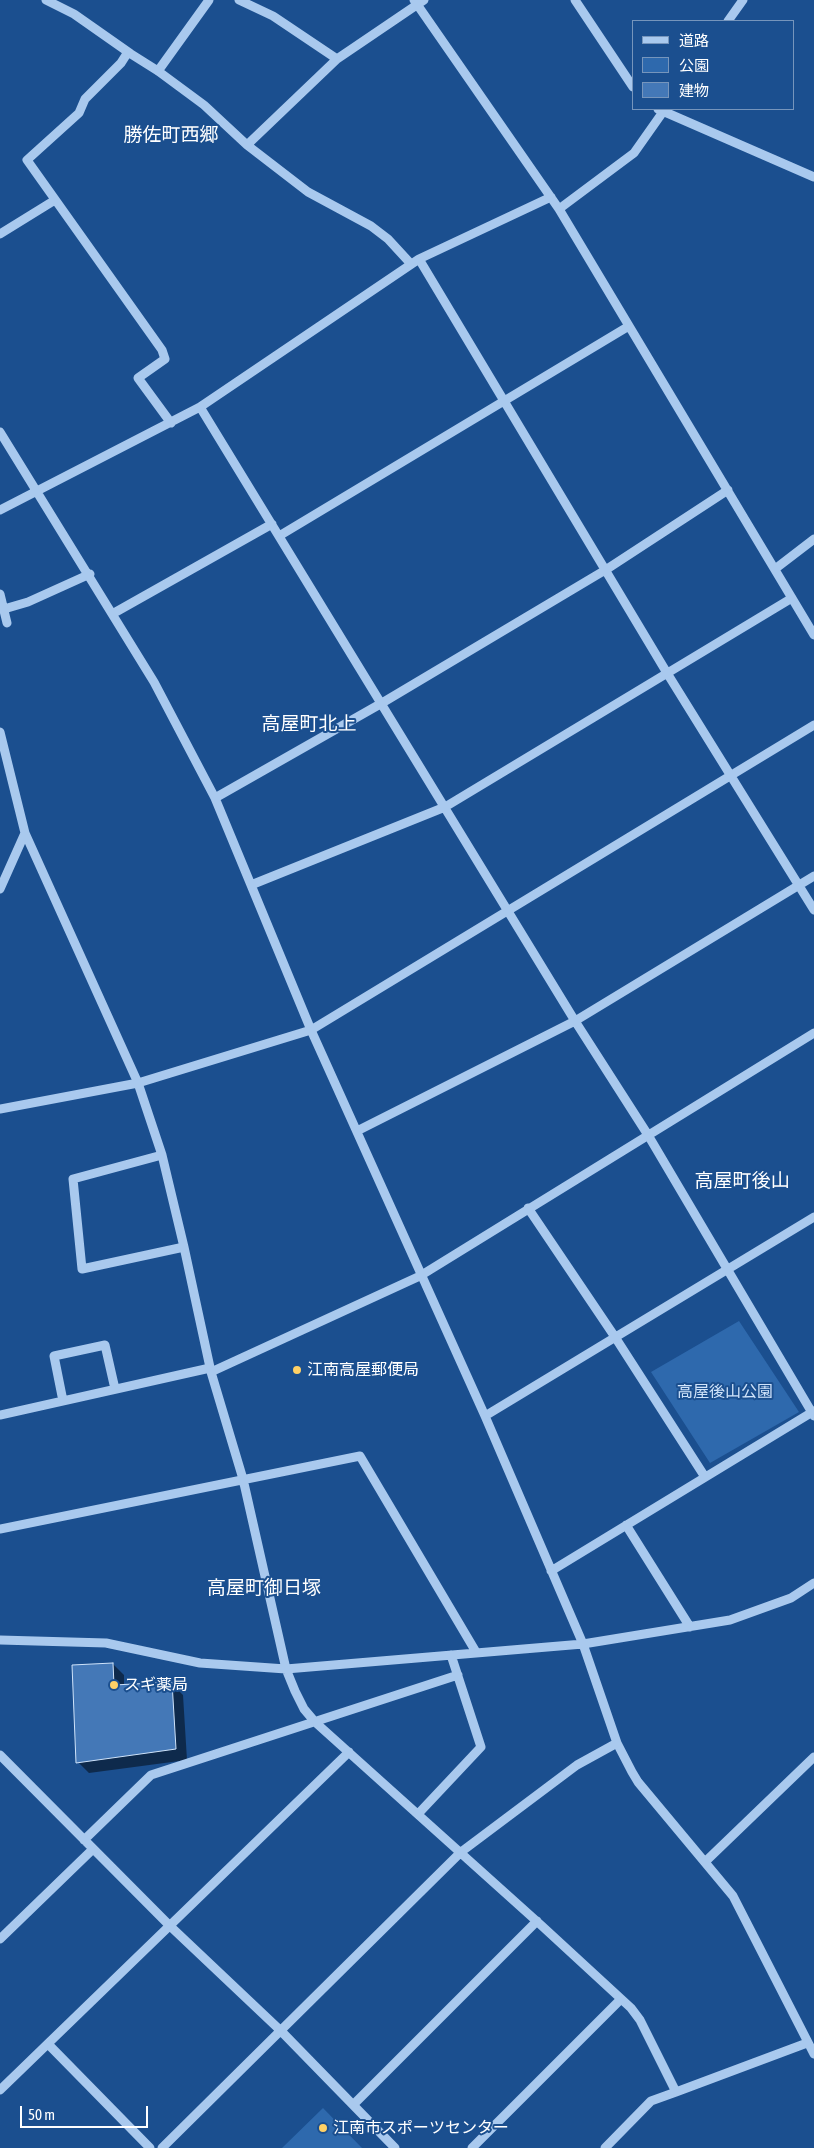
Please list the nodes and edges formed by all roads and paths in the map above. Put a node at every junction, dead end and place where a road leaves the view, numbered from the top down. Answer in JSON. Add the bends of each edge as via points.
{"nodes":[{"id":1,"x":46,"y":0,"type":"edge"},
{"id":2,"x":210,"y":0,"type":"edge"},
{"id":3,"x":239,"y":0,"type":"edge"},
{"id":4,"x":575,"y":0,"type":"edge"},
{"id":5,"x":418,"y":2,"type":"edge"},
{"id":6,"x":739,"y":2,"type":"edge"},
{"id":7,"x":729,"y":20,"type":"edge"},
{"id":8,"x":128,"y":52,"type":"junction"},
{"id":9,"x":337,"y":59,"type":"junction"},
{"id":10,"x":158,"y":70,"type":"junction"},
{"id":11,"x":632,"y":86,"type":"edge"},
{"id":12,"x":662,"y":110,"type":"edge"},
{"id":13,"x":247,"y":145,"type":"junction"},
{"id":14,"x":814,"y":177,"type":"edge"},
{"id":15,"x":551,"y":197,"type":"junction"},
{"id":16,"x":55,"y":200,"type":"junction"},
{"id":17,"x":559,"y":208,"type":"junction"},
{"id":18,"x":0,"y":234,"type":"edge"},
{"id":19,"x":415,"y":261,"type":"junction"},
{"id":20,"x":629,"y":326,"type":"junction"},
{"id":21,"x":505,"y":400,"type":"junction"},
{"id":22,"x":200,"y":407,"type":"junction"},
{"id":23,"x":171,"y":423,"type":"junction"},
{"id":24,"x":0,"y":432,"type":"edge"},
{"id":25,"x":728,"y":490,"type":"junction"},
{"id":26,"x":37,"y":491,"type":"junction"},
{"id":27,"x":0,"y":510,"type":"edge"},
{"id":28,"x":272,"y":524,"type":"junction"},
{"id":29,"x":279,"y":536,"type":"junction"},
{"id":30,"x":814,"y":539,"type":"edge"},
{"id":31,"x":607,"y":569,"type":"junction"},
{"id":32,"x":775,"y":569,"type":"junction"},
{"id":33,"x":90,"y":574,"type":"junction"},
{"id":34,"x":0,"y":594,"type":"edge"},
{"id":35,"x":792,"y":598,"type":"junction"},
{"id":36,"x":4,"y":609,"type":"junction"},
{"id":37,"x":114,"y":613,"type":"junction"},
{"id":38,"x":7,"y":623,"type":"dead end"},
{"id":39,"x":814,"y":635,"type":"edge"},
{"id":40,"x":668,"y":673,"type":"junction"},
{"id":41,"x":382,"y":704,"type":"junction"},
{"id":42,"x":814,"y":725,"type":"edge"},
{"id":43,"x":0,"y":732,"type":"edge"},
{"id":44,"x":731,"y":777,"type":"junction"},
{"id":45,"x":215,"y":798,"type":"junction"},
{"id":46,"x":445,"y":807,"type":"junction"},
{"id":47,"x":26,"y":833,"type":"junction"},
{"id":48,"x":814,"y":876,"type":"edge"},
{"id":49,"x":251,"y":885,"type":"junction"},
{"id":50,"x":799,"y":885,"type":"junction"},
{"id":51,"x":0,"y":889,"type":"edge"},
{"id":52,"x":814,"y":910,"type":"edge"},
{"id":53,"x":508,"y":912,"type":"junction"},
{"id":54,"x":574,"y":1022,"type":"junction"},
{"id":55,"x":311,"y":1030,"type":"junction"},
{"id":56,"x":814,"y":1033,"type":"edge"},
{"id":57,"x":138,"y":1083,"type":"junction"},
{"id":58,"x":0,"y":1109,"type":"edge"},
{"id":59,"x":357,"y":1131,"type":"junction"},
{"id":60,"x":648,"y":1135,"type":"junction"},
{"id":61,"x":162,"y":1155,"type":"junction"},
{"id":62,"x":528,"y":1208,"type":"junction"},
{"id":63,"x":814,"y":1217,"type":"edge"},
{"id":64,"x":184,"y":1246,"type":"junction"},
{"id":65,"x":728,"y":1269,"type":"junction"},
{"id":66,"x":420,"y":1276,"type":"junction"},
{"id":67,"x":615,"y":1337,"type":"junction"},
{"id":68,"x":211,"y":1370,"type":"junction"},
{"id":69,"x":115,"y":1389,"type":"junction"},
{"id":70,"x":63,"y":1401,"type":"junction"},
{"id":71,"x":813,"y":1413,"type":"edge"},
{"id":72,"x":0,"y":1415,"type":"edge"},
{"id":73,"x":485,"y":1416,"type":"junction"},
{"id":74,"x":705,"y":1477,"type":"junction"},
{"id":75,"x":243,"y":1478,"type":"junction"},
{"id":76,"x":626,"y":1525,"type":"junction"},
{"id":77,"x":0,"y":1528,"type":"edge"},
{"id":78,"x":551,"y":1571,"type":"junction"},
{"id":79,"x":814,"y":1583,"type":"edge"},
{"id":80,"x":690,"y":1627,"type":"junction"},
{"id":81,"x":0,"y":1640,"type":"edge"},
{"id":82,"x":583,"y":1644,"type":"junction"},
{"id":83,"x":476,"y":1652,"type":"junction"},
{"id":84,"x":451,"y":1655,"type":"junction"},
{"id":85,"x":286,"y":1669,"type":"junction"},
{"id":86,"x":458,"y":1674,"type":"junction"},
{"id":87,"x":315,"y":1722,"type":"junction"},
{"id":88,"x":618,"y":1743,"type":"junction"},
{"id":89,"x":349,"y":1752,"type":"junction"},
{"id":90,"x":0,"y":1755,"type":"edge"},
{"id":91,"x":814,"y":1757,"type":"edge"},
{"id":92,"x":418,"y":1814,"type":"junction"},
{"id":93,"x":84,"y":1840,"type":"junction"},
{"id":94,"x":92,"y":1849,"type":"junction"},
{"id":95,"x":460,"y":1852,"type":"junction"},
{"id":96,"x":706,"y":1861,"type":"junction"},
{"id":97,"x":537,"y":1921,"type":"junction"},
{"id":98,"x":170,"y":1926,"type":"junction"},
{"id":99,"x":0,"y":1939,"type":"edge"},
{"id":100,"x":621,"y":1999,"type":"junction"},
{"id":101,"x":281,"y":2031,"type":"junction"},
{"id":102,"x":807,"y":2043,"type":"junction"},
{"id":103,"x":48,"y":2044,"type":"junction"},
{"id":104,"x":814,"y":2054,"type":"edge"},
{"id":105,"x":0,"y":2090,"type":"edge"},
{"id":106,"x":676,"y":2092,"type":"junction"},
{"id":107,"x":354,"y":2104,"type":"junction"},
{"id":108,"x":150,"y":2148,"type":"edge"},
{"id":109,"x":162,"y":2148,"type":"edge"},
{"id":110,"x":395,"y":2148,"type":"edge"},
{"id":111,"x":472,"y":2148,"type":"edge"},
{"id":112,"x":605,"y":2148,"type":"edge"}],
"edges":[{"from":1,"to":8,"type":"street","via":[[74,14]]},
{"from":2,"to":10,"type":"street"},
{"from":3,"to":9,"type":"street","via":[[273,16]]},
{"from":4,"to":11,"type":"street"},
{"from":5,"to":9,"type":"street"},
{"from":5,"to":15,"type":"street"},
{"from":6,"to":7,"type":"street"},
{"from":8,"to":10,"type":"street"},
{"from":8,"to":16,"type":"street","via":[[85,98],[79,113],[27,160]]},
{"from":9,"to":13,"type":"street"},
{"from":10,"to":13,"type":"street","via":[[204,105]]},
{"from":12,"to":14,"type":"street"},
{"from":12,"to":17,"type":"street","via":[[634,153]]},
{"from":13,"to":19,"type":"street","via":[[308,192],[371,226]]},
{"from":15,"to":17,"type":"street"},
{"from":15,"to":19,"type":"street"},
{"from":16,"to":18,"type":"street"},
{"from":16,"to":23,"type":"street","via":[[162,350],[165,359],[138,378]]},
{"from":17,"to":20,"type":"street"},
{"from":19,"to":21,"type":"street"},
{"from":19,"to":22,"type":"street"},
{"from":20,"to":21,"type":"street"},
{"from":20,"to":25,"type":"street"},
{"from":21,"to":29,"type":"street"},
{"from":21,"to":31,"type":"street"},
{"from":22,"to":23,"type":"street"},
{"from":22,"to":28,"type":"street"},
{"from":23,"to":26,"type":"street"},
{"from":24,"to":26,"type":"street"},
{"from":25,"to":31,"type":"street"},
{"from":25,"to":32,"type":"street"},
{"from":26,"to":27,"type":"street"},
{"from":26,"to":33,"type":"street"},
{"from":28,"to":29,"type":"street"},
{"from":28,"to":37,"type":"street"},
{"from":29,"to":41,"type":"street"},
{"from":30,"to":32,"type":"street"},
{"from":31,"to":40,"type":"street"},
{"from":31,"to":41,"type":"street"},
{"from":32,"to":35,"type":"street"},
{"from":33,"to":36,"type":"street","via":[[28,602]]},
{"from":33,"to":37,"type":"street"},
{"from":34,"to":36,"type":"street"},
{"from":35,"to":39,"type":"street"},
{"from":35,"to":40,"type":"street"},
{"from":36,"to":38,"type":"street"},
{"from":37,"to":45,"type":"street"},
{"from":40,"to":44,"type":"street"},
{"from":40,"to":46,"type":"street"},
{"from":41,"to":45,"type":"street"},
{"from":41,"to":46,"type":"street"},
{"from":42,"to":44,"type":"street"},
{"from":43,"to":47,"type":"street"},
{"from":44,"to":50,"type":"street"},
{"from":44,"to":53,"type":"street"},
{"from":45,"to":49,"type":"street"},
{"from":46,"to":49,"type":"street"},
{"from":46,"to":53,"type":"street"},
{"from":47,"to":51,"type":"street"},
{"from":47,"to":57,"type":"street"},
{"from":48,"to":50,"type":"street"},
{"from":49,"to":55,"type":"street"},
{"from":50,"to":52,"type":"street"},
{"from":50,"to":54,"type":"street"},
{"from":53,"to":54,"type":"street"},
{"from":53,"to":55,"type":"street"},
{"from":54,"to":59,"type":"street"},
{"from":54,"to":60,"type":"street"},
{"from":55,"to":57,"type":"street"},
{"from":55,"to":59,"type":"street"},
{"from":56,"to":60,"type":"street"},
{"from":57,"to":58,"type":"street"},
{"from":57,"to":61,"type":"street"},
{"from":59,"to":66,"type":"street"},
{"from":60,"to":62,"type":"street"},
{"from":60,"to":65,"type":"street"},
{"from":61,"to":64,"type":"street"},
{"from":61,"to":64,"type":"street","via":[[73,1179],[82,1269]]},
{"from":62,"to":66,"type":"street"},
{"from":62,"to":67,"type":"street"},
{"from":63,"to":65,"type":"street"},
{"from":64,"to":68,"type":"street"},
{"from":65,"to":67,"type":"street"},
{"from":65,"to":71,"type":"street"},
{"from":66,"to":68,"type":"street"},
{"from":66,"to":73,"type":"street"},
{"from":67,"to":73,"type":"street"},
{"from":67,"to":74,"type":"street"},
{"from":68,"to":69,"type":"street"},
{"from":68,"to":75,"type":"street"},
{"from":69,"to":70,"type":"street"},
{"from":69,"to":70,"type":"street","via":[[105,1345],[54,1356]]},
{"from":70,"to":72,"type":"street"},
{"from":71,"to":74,"type":"street"},
{"from":73,"to":78,"type":"street"},
{"from":74,"to":76,"type":"street"},
{"from":75,"to":77,"type":"street"},
{"from":75,"to":83,"type":"street","via":[[360,1456]]},
{"from":75,"to":85,"type":"street"},
{"from":76,"to":78,"type":"street"},
{"from":76,"to":80,"type":"street"},
{"from":78,"to":82,"type":"street"},
{"from":79,"to":80,"type":"street","via":[[791,1598],[759,1611]]},
{"from":80,"to":82,"type":"street"},
{"from":81,"to":85,"type":"street","via":[[106,1643],[200,1663]]},
{"from":82,"to":83,"type":"street"},
{"from":82,"to":88,"type":"street"},
{"from":83,"to":84,"type":"street"},
{"from":84,"to":85,"type":"street"},
{"from":84,"to":86,"type":"street"},
{"from":85,"to":87,"type":"street","via":[[304,1709]]},
{"from":86,"to":87,"type":"street"},
{"from":86,"to":92,"type":"street","via":[[481,1747]]},
{"from":87,"to":89,"type":"street"},
{"from":87,"to":93,"type":"street","via":[[151,1775]]},
{"from":88,"to":95,"type":"street","via":[[577,1764]]},
{"from":88,"to":96,"type":"street","via":[[638,1782]]},
{"from":89,"to":92,"type":"street"},
{"from":89,"to":98,"type":"street"},
{"from":90,"to":93,"type":"street"},
{"from":91,"to":96,"type":"street"},
{"from":92,"to":95,"type":"street"},
{"from":93,"to":94,"type":"street"},
{"from":94,"to":98,"type":"street"},
{"from":94,"to":99,"type":"street"},
{"from":95,"to":97,"type":"street"},
{"from":95,"to":101,"type":"street"},
{"from":96,"to":102,"type":"street","via":[[733,1896]]},
{"from":97,"to":100,"type":"street"},
{"from":97,"to":107,"type":"street"},
{"from":98,"to":101,"type":"street"},
{"from":98,"to":103,"type":"street"},
{"from":100,"to":106,"type":"street","via":[[640,2020]]},
{"from":100,"to":111,"type":"street"},
{"from":101,"to":107,"type":"street"},
{"from":101,"to":109,"type":"street"},
{"from":102,"to":104,"type":"street"},
{"from":102,"to":106,"type":"street"},
{"from":103,"to":105,"type":"street"},
{"from":103,"to":108,"type":"street"},
{"from":106,"to":112,"type":"street","via":[[651,2101]]},
{"from":107,"to":110,"type":"street"}]}
